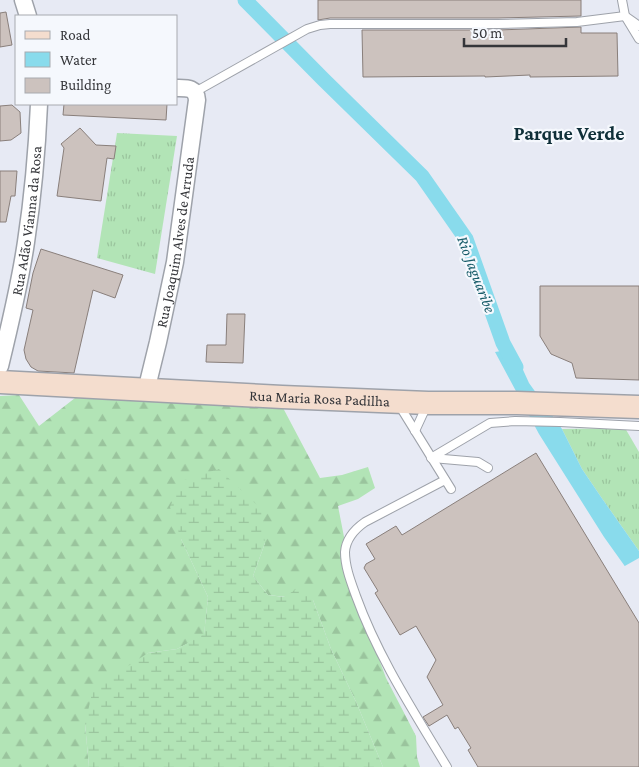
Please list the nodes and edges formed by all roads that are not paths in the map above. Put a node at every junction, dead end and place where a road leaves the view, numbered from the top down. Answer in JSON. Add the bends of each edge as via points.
{"nodes":[{"id":1,"x":23,"y":0,"type":"edge"},
{"id":2,"x":622,"y":0,"type":"edge"},
{"id":3,"x":28,"y":15,"type":"edge"},
{"id":4,"x":625,"y":16,"type":"junction"},
{"id":5,"x":639,"y":26,"type":"edge"},
{"id":6,"x":639,"y":39,"type":"edge"},
{"id":7,"x":178,"y":88,"type":"edge"},
{"id":8,"x":195,"y":92,"type":"junction"},
{"id":9,"x":39,"y":105,"type":"edge"},
{"id":10,"x":0,"y":366,"type":"edge"},
{"id":11,"x":0,"y":382,"type":"edge"},
{"id":12,"x":146,"y":391,"type":"junction"},
{"id":13,"x":397,"y":402,"type":"junction"},
{"id":14,"x":428,"y":403,"type":"junction"},
{"id":15,"x":639,"y":407,"type":"edge"},
{"id":16,"x":516,"y":412,"type":"junction"},
{"id":17,"x":555,"y":413,"type":"junction"},
{"id":18,"x":639,"y":426,"type":"edge"},
{"id":19,"x":415,"y":431,"type":"junction"},
{"id":20,"x":431,"y":458,"type":"junction"},
{"id":21,"x":488,"y":468,"type":"dead end"},
{"id":22,"x":445,"y":480,"type":"junction"},
{"id":23,"x":451,"y":489,"type":"dead end"},
{"id":24,"x":447,"y":767,"type":"edge"}],
"edges":[{"from":1,"to":3,"type":"street"},
{"from":2,"to":4,"type":"lane"},
{"from":4,"to":5,"type":"lane"},
{"from":4,"to":6,"type":"lane"},
{"from":4,"to":8,"type":"lane","via":[[578,22],[320,25],[307,29]]},
{"from":7,"to":8,"type":"street"},
{"from":8,"to":12,"type":"street","name":"Rua Joaquim Alves de Arruda","via":[[197,100],[175,262]]},
{"from":9,"to":10,"type":"street","name":"Rua Adão Vianna da Rosa","via":[[26,243]]},
{"from":11,"to":12,"type":"main road","name":"Rua Maria Rosa Padilha"},
{"from":12,"to":13,"type":"main road","name":"Rua Maria Rosa Padilha"},
{"from":13,"to":14,"type":"main road","name":"Rua Maria Rosa Padilha"},
{"from":13,"to":19,"type":"lane"},
{"from":14,"to":16,"type":"main road","name":"Rua Maria Rosa Padilha"},
{"from":14,"to":19,"type":"lane"},
{"from":15,"to":17,"type":"main road","name":"Rua Maria Rosa Padilha"},
{"from":16,"to":17,"type":"main road","name":"Rua Maria Rosa Padilha"},
{"from":16,"to":20,"type":"lane","via":[[490,423]]},
{"from":17,"to":18,"type":"lane"},
{"from":19,"to":20,"type":"lane"},
{"from":20,"to":21,"type":"lane","via":[[478,462]]},
{"from":20,"to":22,"type":"lane"},
{"from":22,"to":23,"type":"lane"},
{"from":22,"to":24,"type":"lane","via":[[360,525],[348,539],[345,551],[352,586],[364,618],[411,708]]}]}
